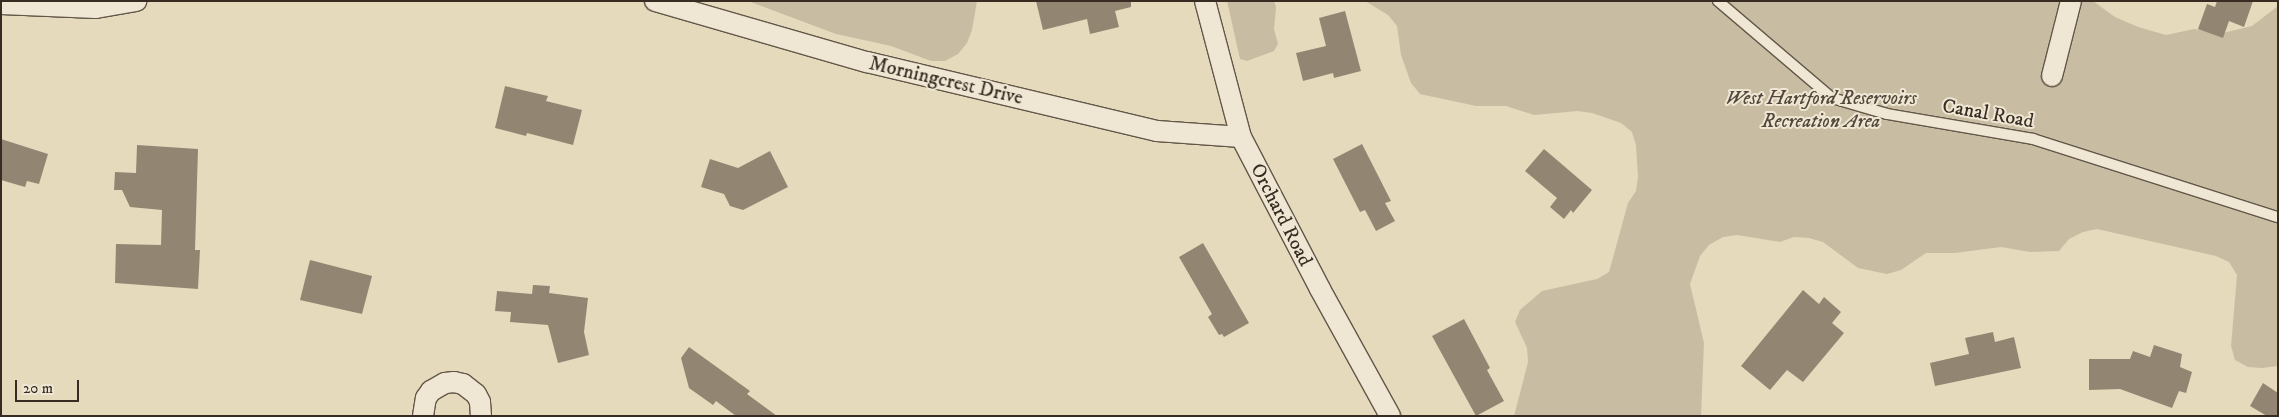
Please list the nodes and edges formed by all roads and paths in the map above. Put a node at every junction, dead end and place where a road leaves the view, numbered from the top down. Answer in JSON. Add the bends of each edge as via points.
{"nodes":[{"id":1,"x":136,"y":1,"type":"edge"},
{"id":2,"x":655,"y":1,"type":"edge"},
{"id":3,"x":1205,"y":1,"type":"edge"},
{"id":4,"x":1718,"y":1,"type":"edge"},
{"id":5,"x":2071,"y":1,"type":"edge"},
{"id":6,"x":1,"y":4,"type":"edge"},
{"id":7,"x":2052,"y":76,"type":"dead end"},
{"id":8,"x":1241,"y":137,"type":"junction"},
{"id":9,"x":2278,"y":217,"type":"edge"},
{"id":10,"x":423,"y":416,"type":"edge"},
{"id":11,"x":481,"y":416,"type":"edge"},
{"id":12,"x":1390,"y":416,"type":"edge"}],
"edges":[{"from":1,"to":6,"type":"street","via":[[96,8]]},
{"from":2,"to":8,"type":"street","name":"Morningcrest Drive","via":[[867,62],[1157,132]]},
{"from":3,"to":8,"type":"street","name":"Orchard Road"},
{"from":4,"to":9,"type":"lane","name":"Canal Road","via":[[1832,98],[1887,114],[2033,139]]},
{"from":5,"to":7,"type":"street"},
{"from":8,"to":12,"type":"street","name":"Orchard Road"},
{"from":10,"to":11,"type":"street","via":[[426,398],[431,391],[454,382],[463,384],[476,394]]}]}
